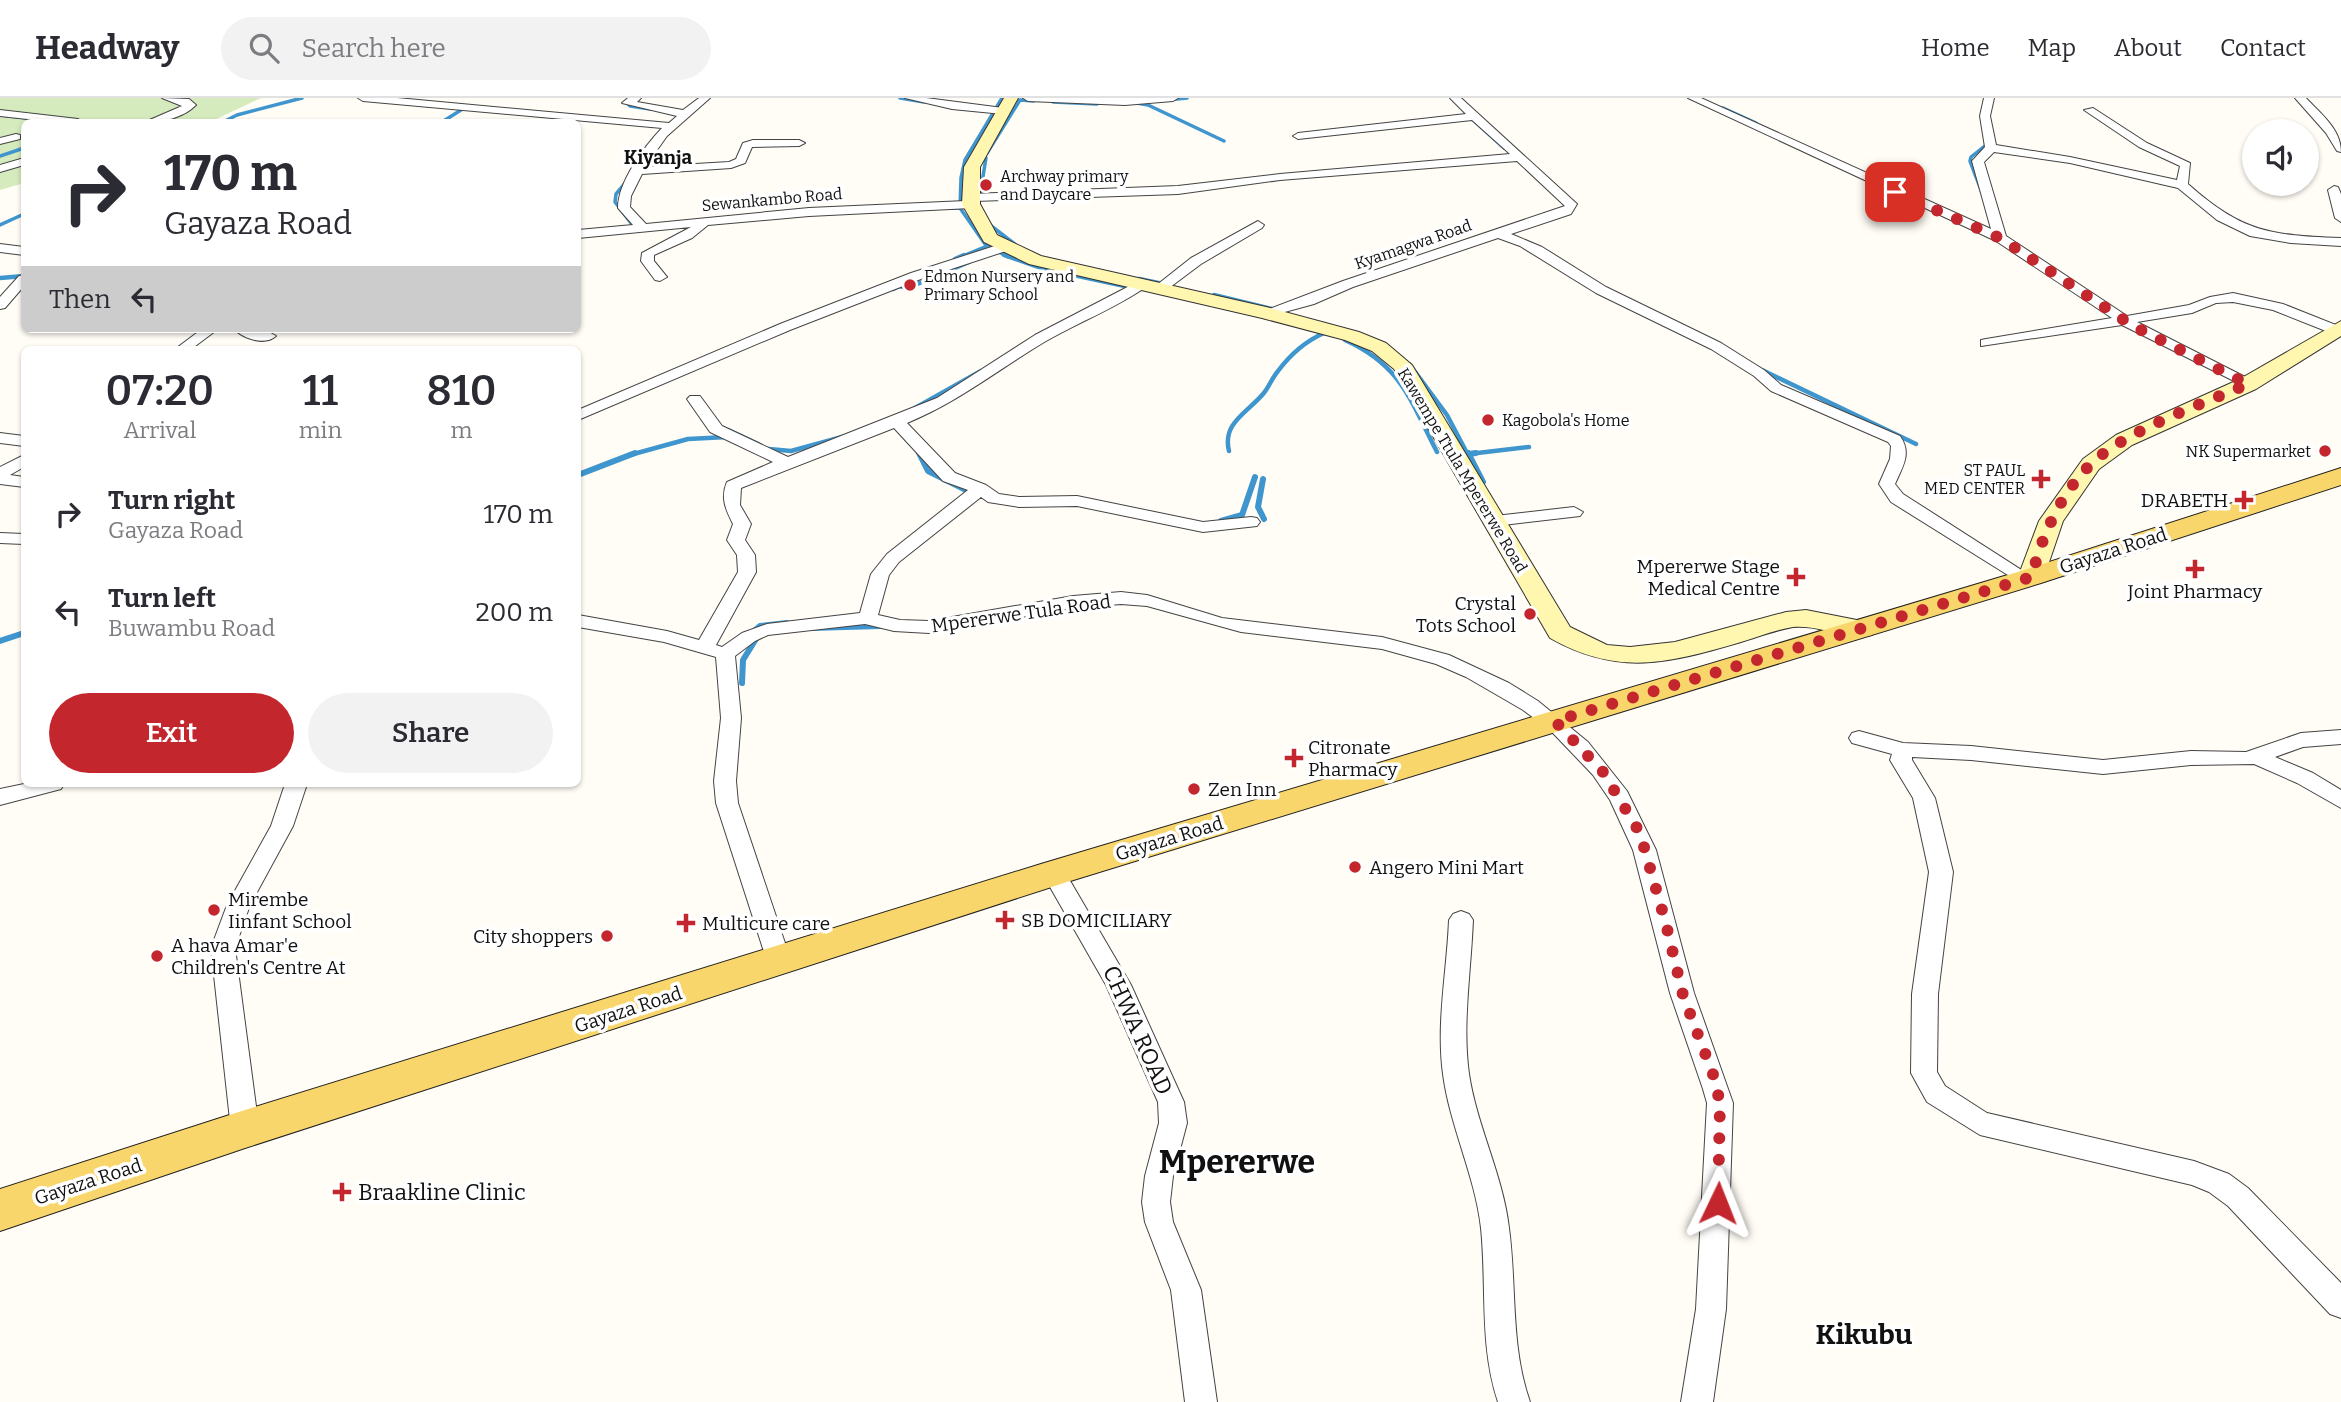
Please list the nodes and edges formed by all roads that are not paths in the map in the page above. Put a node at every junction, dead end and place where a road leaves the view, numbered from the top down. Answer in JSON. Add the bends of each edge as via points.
{"nodes":[{"id":1,"x":363,"y":98,"type":"edge"},
{"id":2,"x":636,"y":98,"type":"edge"},
{"id":3,"x":705,"y":98,"type":"edge"},
{"id":4,"x":910,"y":98,"type":"edge"},
{"id":5,"x":1028,"y":98,"type":"edge"},
{"id":6,"x":1173,"y":98,"type":"edge"},
{"id":7,"x":1455,"y":98,"type":"edge"},
{"id":8,"x":1693,"y":98,"type":"edge"},
{"id":9,"x":1989,"y":98,"type":"edge"},
{"id":10,"x":2300,"y":98,"type":"edge"},
{"id":11,"x":172,"y":100,"type":"edge"},
{"id":12,"x":1007,"y":104,"type":"edge"},
{"id":13,"x":460,"y":108,"type":"junction"},
{"id":14,"x":2089,"y":110,"type":"dead end"},
{"id":15,"x":0,"y":113,"type":"edge"},
{"id":16,"x":685,"y":114,"type":"junction"},
{"id":17,"x":1476,"y":116,"type":"junction"},
{"id":18,"x":56,"y":119,"type":"edge"},
{"id":19,"x":157,"y":119,"type":"edge"},
{"id":20,"x":445,"y":119,"type":"edge"},
{"id":21,"x":671,"y":126,"type":"junction"},
{"id":22,"x":1298,"y":136,"type":"dead end"},
{"id":23,"x":16,"y":137,"type":"dead end"},
{"id":24,"x":0,"y":141,"type":"edge"},
{"id":25,"x":799,"y":143,"type":"dead end"},
{"id":26,"x":1990,"y":148,"type":"junction"},
{"id":27,"x":2340,"y":153,"type":"edge"},
{"id":28,"x":1520,"y":157,"type":"junction"},
{"id":29,"x":21,"y":162,"type":"edge"},
{"id":30,"x":0,"y":169,"type":"edge"},
{"id":31,"x":638,"y":171,"type":"junction"},
{"id":32,"x":2182,"y":185,"type":"junction"},
{"id":33,"x":2334,"y":190,"type":"dead end"},
{"id":34,"x":970,"y":201,"type":"junction"},
{"id":35,"x":2341,"y":218,"type":"edge"},
{"id":36,"x":704,"y":223,"type":"junction"},
{"id":37,"x":1258,"y":225,"type":"dead end"},
{"id":38,"x":642,"y":227,"type":"junction"},
{"id":39,"x":581,"y":234,"type":"edge"},
{"id":40,"x":1497,"y":234,"type":"junction"},
{"id":41,"x":2000,"y":238,"type":"junction"},
{"id":42,"x":2341,"y":242,"type":"edge"},
{"id":43,"x":1004,"y":247,"type":"junction"},
{"id":44,"x":0,"y":248,"type":"edge"},
{"id":45,"x":21,"y":251,"type":"edge"},
{"id":46,"x":660,"y":277,"type":"dead end"},
{"id":47,"x":21,"y":278,"type":"edge"},
{"id":48,"x":0,"y":279,"type":"edge"},
{"id":49,"x":21,"y":281,"type":"edge"},
{"id":50,"x":1150,"y":286,"type":"junction"},
{"id":51,"x":0,"y":305,"type":"edge"},
{"id":52,"x":1266,"y":313,"type":"junction"},
{"id":53,"x":2122,"y":319,"type":"junction"},
{"id":54,"x":2339,"y":329,"type":"edge"},
{"id":55,"x":205,"y":333,"type":"edge"},
{"id":56,"x":247,"y":333,"type":"edge"},
{"id":57,"x":269,"y":336,"type":"dead end"},
{"id":58,"x":1986,"y":342,"type":"dead end"},
{"id":59,"x":187,"y":346,"type":"edge"},
{"id":60,"x":2248,"y":384,"type":"junction"},
{"id":61,"x":695,"y":399,"type":"dead end"},
{"id":62,"x":581,"y":414,"type":"edge"},
{"id":63,"x":896,"y":421,"type":"junction"},
{"id":64,"x":0,"y":438,"type":"edge"},
{"id":65,"x":21,"y":441,"type":"edge"},
{"id":66,"x":21,"y":462,"type":"edge"},
{"id":67,"x":786,"y":462,"type":"junction"},
{"id":68,"x":2341,"y":476,"type":"edge"},
{"id":69,"x":0,"y":477,"type":"edge"},
{"id":70,"x":21,"y":481,"type":"edge"},
{"id":71,"x":980,"y":489,"type":"junction"},
{"id":72,"x":1574,"y":512,"type":"dead end"},
{"id":73,"x":1495,"y":521,"type":"junction"},
{"id":74,"x":1251,"y":522,"type":"dead end"},
{"id":75,"x":0,"y":538,"type":"edge"},
{"id":76,"x":21,"y":539,"type":"edge"},
{"id":77,"x":2028,"y":578,"type":"junction"},
{"id":78,"x":868,"y":618,"type":"junction"},
{"id":79,"x":581,"y":622,"type":"edge"},
{"id":80,"x":1862,"y":629,"type":"junction"},
{"id":81,"x":714,"y":651,"type":"junction"},
{"id":82,"x":1555,"y":721,"type":"junction"},
{"id":83,"x":2341,"y":737,"type":"edge"},
{"id":84,"x":1859,"y":738,"type":"dead end"},
{"id":85,"x":1903,"y":750,"type":"junction"},
{"id":86,"x":2256,"y":757,"type":"junction"},
{"id":87,"x":41,"y":787,"type":"edge"},
{"id":88,"x":295,"y":787,"type":"edge"},
{"id":89,"x":0,"y":797,"type":"edge"},
{"id":90,"x":2341,"y":800,"type":"edge"},
{"id":91,"x":1054,"y":873,"type":"junction"},
{"id":92,"x":1461,"y":920,"type":"dead end"},
{"id":93,"x":779,"y":961,"type":"junction"},
{"id":94,"x":246,"y":1129,"type":"junction"},
{"id":95,"x":0,"y":1210,"type":"edge"},
{"id":96,"x":2341,"y":1304,"type":"edge"},
{"id":97,"x":1201,"y":1402,"type":"edge"},
{"id":98,"x":1514,"y":1402,"type":"edge"},
{"id":99,"x":1697,"y":1402,"type":"edge"}],
"edges":[{"from":1,"to":13,"type":"street"},
{"from":2,"to":16,"type":"street","via":[[627,103]]},
{"from":3,"to":16,"type":"street"},
{"from":4,"to":12,"type":"street","via":[[967,108]]},
{"from":5,"to":6,"type":"street","via":[[1117,102]]},
{"from":7,"to":17,"type":"street"},
{"from":8,"to":41,"type":"street"},
{"from":9,"to":26,"type":"street","via":[[1985,125]]},
{"from":10,"to":27,"type":"street","via":[[2330,131]]},
{"from":11,"to":19,"type":"street","via":[[191,105]]},
{"from":12,"to":34,"type":"street","via":[[972,167]]},
{"from":13,"to":20,"type":"street"},
{"from":13,"to":21,"type":"street"},
{"from":14,"to":32,"type":"street","via":[[2143,145],[2186,164]]},
{"from":15,"to":18,"type":"street"},
{"from":16,"to":21,"type":"street"},
{"from":17,"to":22,"type":"street"},
{"from":17,"to":28,"type":"street"},
{"from":21,"to":31,"type":"street","via":[[649,150]]},
{"from":23,"to":24,"type":"street"},
{"from":25,"to":31,"type":"street","via":[[753,143],[747,145],[741,161],[731,165]]},
{"from":26,"to":32,"type":"street"},
{"from":26,"to":41,"type":"street","via":[[1978,161]]},
{"from":28,"to":34,"type":"street","name":"Sewankambo Road","via":[[1280,177],[1178,191]]},
{"from":28,"to":40,"type":"street","name":"Kyamagwa Road","via":[[1571,207]]},
{"from":29,"to":30,"type":"street"},
{"from":31,"to":38,"type":"street","via":[[624,197],[624,208]]},
{"from":32,"to":42,"type":"street","via":[[2219,218],[2241,230],[2267,237]]},
{"from":33,"to":35,"type":"street"},
{"from":34,"to":36,"type":"street","name":"Sewankambo Road"},
{"from":34,"to":43,"type":"street","name":"Kawempe Ttula Mpererwe Road","via":[[990,238]]},
{"from":36,"to":38,"type":"street","name":"Sewankambo Road"},
{"from":36,"to":46,"type":"street","via":[[648,253],[645,257]]},
{"from":37,"to":50,"type":"street"},
{"from":38,"to":39,"type":"street","name":"Sewankambo Road"},
{"from":40,"to":52,"type":"street","name":"Kyamagwa Road"},
{"from":40,"to":77,"type":"street","via":[[1522,242],[1603,291],[1692,334],[1763,374],[1776,388],[1894,439],[1899,446],[1898,459],[1886,484],[1897,498]]},
{"from":41,"to":53,"type":"street"},
{"from":43,"to":50,"type":"street","name":"Kawempe Ttula Mpererwe Road","via":[[1035,260]]},
{"from":43,"to":62,"type":"street","via":[[785,327]]},
{"from":44,"to":45,"type":"street"},
{"from":47,"to":48,"type":"street"},
{"from":49,"to":51,"type":"street"},
{"from":50,"to":52,"type":"street","name":"Kawempe Ttula Mpererwe Road"},
{"from":50,"to":63,"type":"street","via":[[1057,329],[928,409]]},
{"from":52,"to":73,"type":"street","name":"Kawempe Ttula Mpererwe Road","via":[[1352,336],[1379,347],[1402,365]]},
{"from":53,"to":54,"type":"street","via":[[2192,309],[2231,297],[2261,302]]},
{"from":53,"to":58,"type":"street"},
{"from":53,"to":60,"type":"street"},
{"from":54,"to":60,"type":"street"},
{"from":55,"to":59,"type":"street"},
{"from":56,"to":57,"type":"street"},
{"from":60,"to":77,"type":"street","via":[[2124,440],[2091,464],[2051,521]]},
{"from":61,"to":67,"type":"street","via":[[716,429]]},
{"from":63,"to":67,"type":"street"},
{"from":63,"to":71,"type":"street","via":[[950,477]]},
{"from":64,"to":65,"type":"street"},
{"from":66,"to":69,"type":"street"},
{"from":67,"to":81,"type":"street","via":[[733,486],[732,505],[741,524],[736,540],[746,555],[747,572]]},
{"from":68,"to":77,"type":"main road","name":"Gayaza Road"},
{"from":69,"to":70,"type":"street"},
{"from":71,"to":74,"type":"street","via":[[994,498],[1077,501],[1203,527]]},
{"from":71,"to":78,"type":"street","via":[[893,558],[880,574]]},
{"from":72,"to":73,"type":"street"},
{"from":73,"to":80,"type":"street","name":"Kawempe Ttula Mpererwe Road","via":[[1560,632],[1608,654],[1655,654],[1806,618]]},
{"from":75,"to":76,"type":"street"},
{"from":77,"to":80,"type":"main road","name":"Gayaza Road"},
{"from":78,"to":81,"type":"street","name":"Mpererwe Tula Road","via":[[767,628]]},
{"from":78,"to":82,"type":"street","name":"Mpererwe Tula Road","via":[[925,628],[1090,600],[1148,600],[1220,622],[1408,649],[1480,676]]},
{"from":79,"to":81,"type":"street","via":[[667,637]]},
{"from":80,"to":82,"type":"main road","name":"Gayaza Road"},
{"from":81,"to":93,"type":"street","via":[[731,718],[727,803]]},
{"from":82,"to":91,"type":"main road","name":"Gayaza Road"},
{"from":82,"to":99,"type":"street","name":"Mpererwe Tula Road","via":[[1603,772],[1640,833],[1683,995],[1720,1103],[1712,1309]]},
{"from":83,"to":86,"type":"street","via":[[2301,740]]},
{"from":84,"to":85,"type":"street"},
{"from":85,"to":86,"type":"street","via":[[2103,767]]},
{"from":85,"to":96,"type":"street","via":[[1901,760],[1924,798],[1941,872],[1925,994],[1924,1073],[1936,1094],[1980,1122],[2134,1157],[2219,1183]]},
{"from":86,"to":90,"type":"street"},
{"from":87,"to":89,"type":"street"},
{"from":88,"to":94,"type":"street","via":[[280,829],[228,924],[223,948]]},
{"from":91,"to":93,"type":"main road","name":"Gayaza Road"},
{"from":91,"to":97,"type":"street","name":"CHWA ROAD","via":[[1117,980],[1171,1102],[1173,1123],[1156,1202],[1159,1222],[1186,1290]]},
{"from":92,"to":98,"type":"street","via":[[1456,1074],[1492,1201],[1501,1338]]},
{"from":93,"to":94,"type":"main road","name":"Gayaza Road"},
{"from":94,"to":95,"type":"main road","name":"Gayaza Road"}]}
